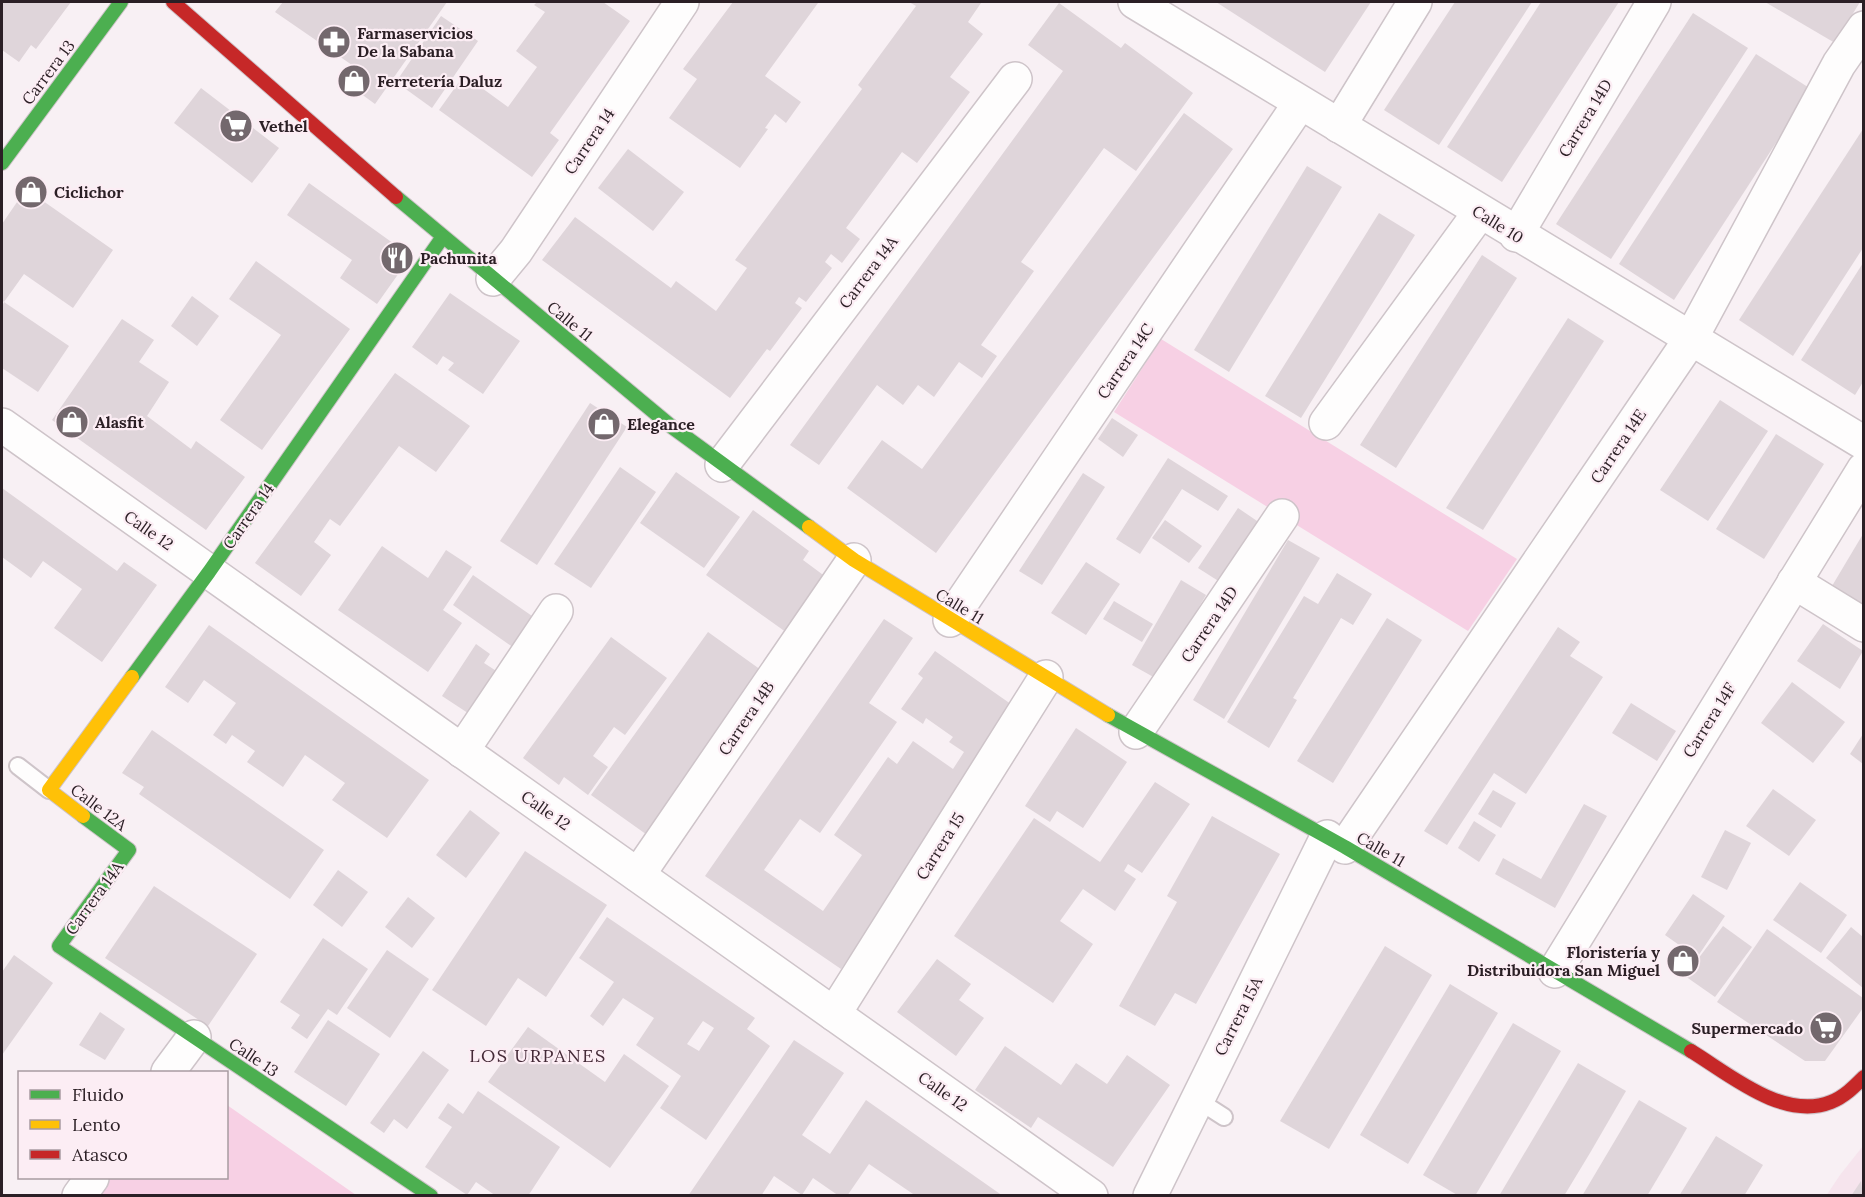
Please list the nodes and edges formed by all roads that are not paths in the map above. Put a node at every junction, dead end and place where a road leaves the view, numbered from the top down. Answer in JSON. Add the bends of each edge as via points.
{"nodes":[{"id":1,"x":121,"y":2,"type":"edge"},
{"id":2,"x":173,"y":2,"type":"edge"},
{"id":3,"x":682,"y":2,"type":"edge"},
{"id":4,"x":1135,"y":2,"type":"edge"},
{"id":5,"x":1415,"y":2,"type":"edge"},
{"id":6,"x":1654,"y":2,"type":"edge"},
{"id":7,"x":1169,"y":10,"type":"edge"},
{"id":8,"x":1863,"y":27,"type":"edge"},
{"id":9,"x":1015,"y":79,"type":"dead end"},
{"id":10,"x":1300,"y":103,"type":"junction"},
{"id":11,"x":1339,"y":126,"type":"junction"},
{"id":12,"x":2,"y":163,"type":"edge"},
{"id":13,"x":1480,"y":212,"type":"junction"},
{"id":14,"x":1516,"y":235,"type":"junction"},
{"id":15,"x":441,"y":238,"type":"junction"},
{"id":16,"x":493,"y":279,"type":"junction"},
{"id":17,"x":1690,"y":340,"type":"junction"},
{"id":18,"x":1326,"y":423,"type":"dead end"},
{"id":19,"x":2,"y":425,"type":"edge"},
{"id":20,"x":1863,"y":443,"type":"edge"},
{"id":21,"x":722,"y":465,"type":"junction"},
{"id":22,"x":1863,"y":469,"type":"edge"},
{"id":23,"x":1282,"y":516,"type":"dead end"},
{"id":24,"x":854,"y":560,"type":"junction"},
{"id":25,"x":209,"y":572,"type":"junction"},
{"id":26,"x":1794,"y":582,"type":"junction"},
{"id":27,"x":556,"y":611,"type":"dead end"},
{"id":28,"x":950,"y":620,"type":"junction"},
{"id":29,"x":1863,"y":626,"type":"edge"},
{"id":30,"x":1046,"y":677,"type":"junction"},
{"id":31,"x":1136,"y":732,"type":"junction"},
{"id":32,"x":462,"y":751,"type":"junction"},
{"id":33,"x":18,"y":766,"type":"dead end"},
{"id":34,"x":49,"y":790,"type":"junction"},
{"id":35,"x":1336,"y":842,"type":"junction"},
{"id":36,"x":129,"y":850,"type":"joint"},
{"id":37,"x":638,"y":875,"type":"junction"},
{"id":38,"x":59,"y":946,"type":"joint"},
{"id":39,"x":1555,"y":971,"type":"junction"},
{"id":40,"x":834,"y":1014,"type":"junction"},
{"id":41,"x":194,"y":1037,"type":"junction"},
{"id":42,"x":169,"y":1071,"type":"edge"},
{"id":43,"x":1863,"y":1077,"type":"edge"},
{"id":44,"x":1196,"y":1099,"type":"junction"},
{"id":45,"x":1224,"y":1117,"type":"dead end"},
{"id":46,"x":91,"y":1179,"type":"edge"},
{"id":47,"x":79,"y":1196,"type":"edge"},
{"id":48,"x":430,"y":1196,"type":"edge"},
{"id":49,"x":1090,"y":1196,"type":"edge"},
{"id":50,"x":1149,"y":1196,"type":"edge"}],
"edges":[{"from":1,"to":12,"type":"street","name":"Carrera 13"},
{"from":2,"to":15,"type":"street","name":"Calle 11"},
{"from":3,"to":16,"type":"street","name":"Carrera 14","via":[[516,251]]},
{"from":4,"to":7,"type":"street","name":"Calle 10"},
{"from":5,"to":11,"type":"street"},
{"from":6,"to":14,"type":"street","name":"Carrera 14D"},
{"from":7,"to":10,"type":"street","name":"Calle 10"},
{"from":8,"to":17,"type":"street","name":"Carrera 14E","via":[[1839,64]]},
{"from":9,"to":21,"type":"street","name":"Carrera 14A"},
{"from":10,"to":11,"type":"street","name":"Calle 10"},
{"from":10,"to":28,"type":"street","name":"Carrera 14C"},
{"from":11,"to":13,"type":"street","name":"Calle 10"},
{"from":13,"to":14,"type":"street","name":"Calle 10"},
{"from":13,"to":18,"type":"street"},
{"from":14,"to":17,"type":"street","name":"Calle 10"},
{"from":15,"to":16,"type":"street","name":"Calle 11"},
{"from":15,"to":25,"type":"street","name":"Carrera 14"},
{"from":16,"to":21,"type":"street","name":"Calle 11"},
{"from":17,"to":20,"type":"street","name":"Calle 10"},
{"from":17,"to":35,"type":"street","name":"Carrera 14E"},
{"from":19,"to":25,"type":"street","name":"Calle 12"},
{"from":21,"to":24,"type":"street","name":"Calle 11"},
{"from":22,"to":26,"type":"street","name":"Carrera 14F"},
{"from":23,"to":31,"type":"street","name":"Carrera 14D"},
{"from":24,"to":28,"type":"street","name":"Calle 11"},
{"from":24,"to":37,"type":"street","name":"Carrera 14B"},
{"from":25,"to":32,"type":"street","name":"Calle 12"},
{"from":25,"to":34,"type":"street","name":"Carrera 14"},
{"from":26,"to":29,"type":"street"},
{"from":26,"to":39,"type":"street","name":"Carrera 14F"},
{"from":27,"to":32,"type":"street"},
{"from":28,"to":30,"type":"street","name":"Calle 11"},
{"from":30,"to":31,"type":"street","name":"Calle 11"},
{"from":30,"to":40,"type":"street","name":"Carrera 15"},
{"from":31,"to":35,"type":"street","name":"Calle 11"},
{"from":32,"to":37,"type":"street","name":"Calle 12"},
{"from":33,"to":34,"type":"lane"},
{"from":34,"to":36,"type":"street","name":"Calle 12A"},
{"from":35,"to":39,"type":"street","name":"Calle 11"},
{"from":35,"to":44,"type":"street","name":"Carrera 15A"},
{"from":36,"to":38,"type":"street","name":"Carrera 14A"},
{"from":37,"to":40,"type":"street","name":"Calle 12"},
{"from":38,"to":41,"type":"street","name":"Calle 13"},
{"from":39,"to":43,"type":"street","name":"Calle 11","via":[[1770,1098],[1796,1107],[1817,1108],[1850,1091]]},
{"from":40,"to":49,"type":"street","name":"Calle 12"},
{"from":41,"to":42,"type":"street"},
{"from":41,"to":48,"type":"street","name":"Calle 13"},
{"from":44,"to":45,"type":"lane"},
{"from":44,"to":50,"type":"street","name":"Carrera 15A"},
{"from":46,"to":47,"type":"street"}]}
